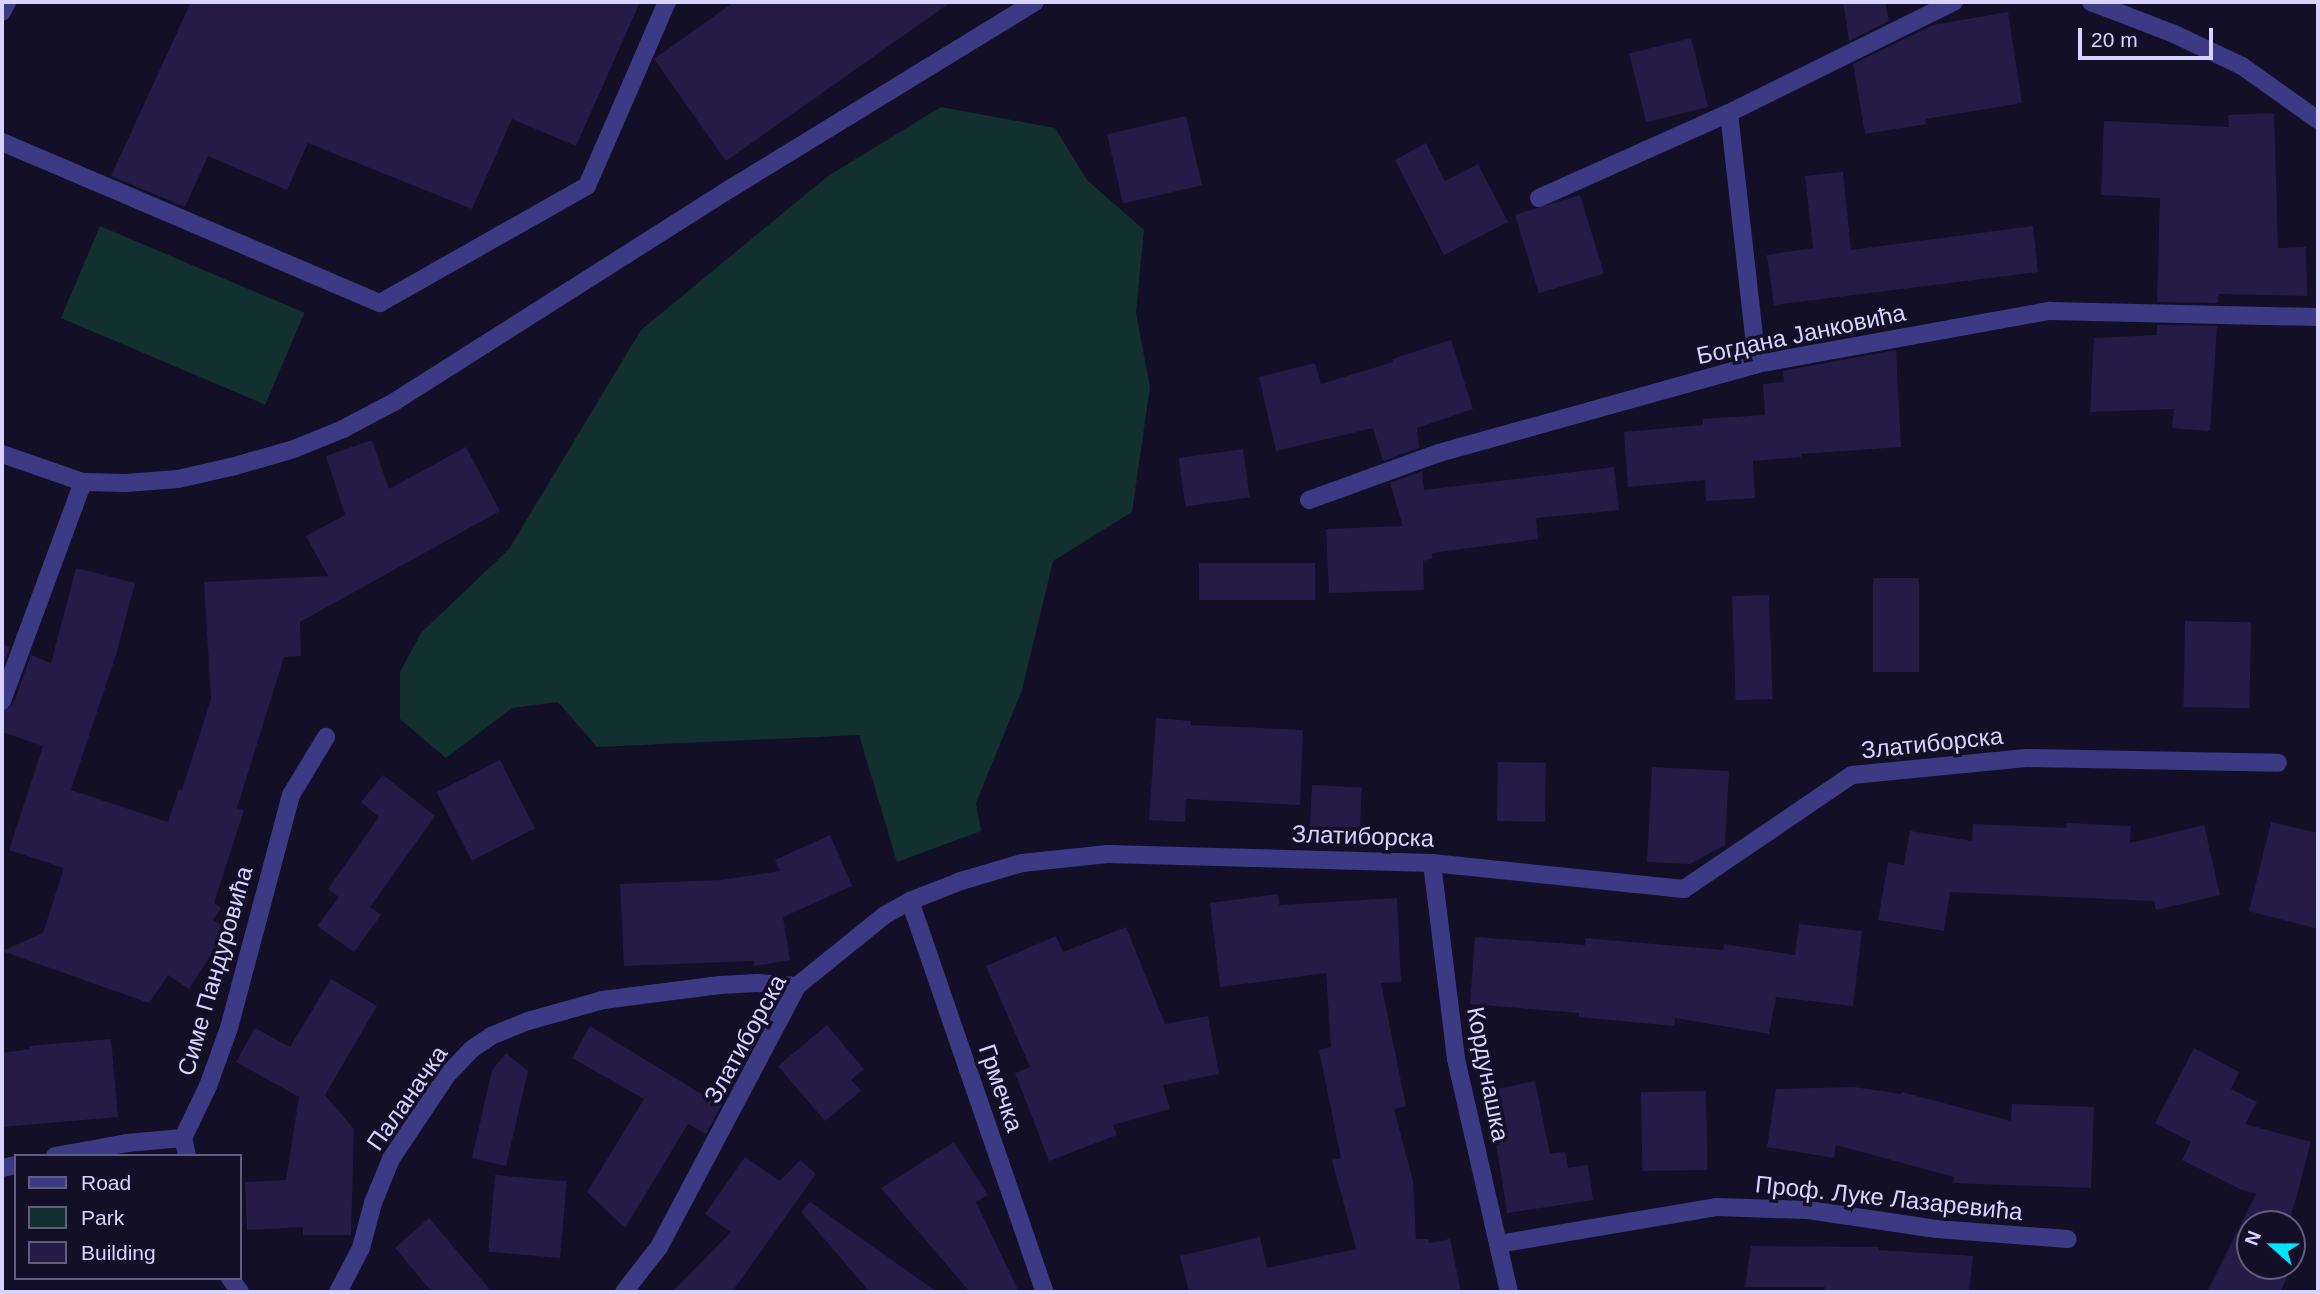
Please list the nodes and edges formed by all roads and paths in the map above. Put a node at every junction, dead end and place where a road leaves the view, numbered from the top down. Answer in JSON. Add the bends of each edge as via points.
{"nodes":[{"id":1,"x":7,"y":2,"type":"edge"},
{"id":2,"x":667,"y":2,"type":"edge"},
{"id":3,"x":1035,"y":2,"type":"edge"},
{"id":4,"x":1954,"y":2,"type":"edge"},
{"id":5,"x":2091,"y":2,"type":"edge"},
{"id":6,"x":2,"y":12,"type":"edge"},
{"id":7,"x":1729,"y":113,"type":"junction"},
{"id":8,"x":2318,"y":120,"type":"edge"},
{"id":9,"x":2,"y":142,"type":"edge"},
{"id":10,"x":1539,"y":198,"type":"dead end"},
{"id":11,"x":2318,"y":317,"type":"edge"},
{"id":12,"x":1757,"y":364,"type":"junction"},
{"id":13,"x":2,"y":454,"type":"edge"},
{"id":14,"x":83,"y":482,"type":"junction"},
{"id":15,"x":1308,"y":500,"type":"dead end"},
{"id":16,"x":2,"y":701,"type":"edge"},
{"id":17,"x":326,"y":737,"type":"dead end"},
{"id":18,"x":2278,"y":763,"type":"dead end"},
{"id":19,"x":1432,"y":863,"type":"junction"},
{"id":20,"x":910,"y":901,"type":"junction"},
{"id":21,"x":797,"y":986,"type":"junction"},
{"id":22,"x":183,"y":1138,"type":"junction"},
{"id":23,"x":66,"y":1154,"type":"edge"},
{"id":24,"x":187,"y":1154,"type":"edge"},
{"id":25,"x":2068,"y":1239,"type":"dead end"},
{"id":26,"x":1498,"y":1244,"type":"junction"},
{"id":27,"x":338,"y":1292,"type":"edge"},
{"id":28,"x":624,"y":1292,"type":"edge"},
{"id":29,"x":1045,"y":1292,"type":"edge"},
{"id":30,"x":1509,"y":1292,"type":"edge"}],
"edges":[{"from":1,"to":6,"type":"street"},
{"from":2,"to":9,"type":"street","via":[[587,186],[380,303]]},
{"from":3,"to":14,"type":"street","via":[[394,402],[343,429],[294,449],[178,479]]},
{"from":4,"to":7,"type":"street"},
{"from":5,"to":8,"type":"street","via":[[2242,66]]},
{"from":7,"to":10,"type":"street"},
{"from":7,"to":12,"type":"street"},
{"from":11,"to":12,"type":"street","name":"Богдана Јанковића","via":[[2050,311]]},
{"from":12,"to":15,"type":"street","name":"Богдана Јанковића","via":[[1439,453]]},
{"from":13,"to":14,"type":"street"},
{"from":14,"to":16,"type":"street"},
{"from":17,"to":22,"type":"street","name":"Симе Пандуровића","via":[[291,795],[229,1028]]},
{"from":18,"to":19,"type":"street","name":"Златиборска","via":[[2026,758],[1852,775],[1684,889]]},
{"from":19,"to":20,"type":"street","name":"Златиборска","via":[[1108,853],[1022,863]]},
{"from":19,"to":26,"type":"street","name":"Кордунашка","via":[[1456,1059]]},
{"from":20,"to":21,"type":"street","name":"Златиборска","via":[[865,929]]},
{"from":20,"to":29,"type":"street","name":"Грмечка"},
{"from":21,"to":27,"type":"street","name":"Паланачка","via":[[719,985],[603,1000],[491,1036],[447,1076],[391,1158],[361,1248]]},
{"from":21,"to":28,"type":"street","name":"Златиборска","via":[[659,1247]]},
{"from":22,"to":23,"type":"street"},
{"from":22,"to":24,"type":"street"},
{"from":25,"to":26,"type":"street","name":"Проф. Луке Лазаревића","via":[[1937,1229],[1808,1210],[1716,1207]]},
{"from":26,"to":30,"type":"street","name":"Кордунашка"}]}
